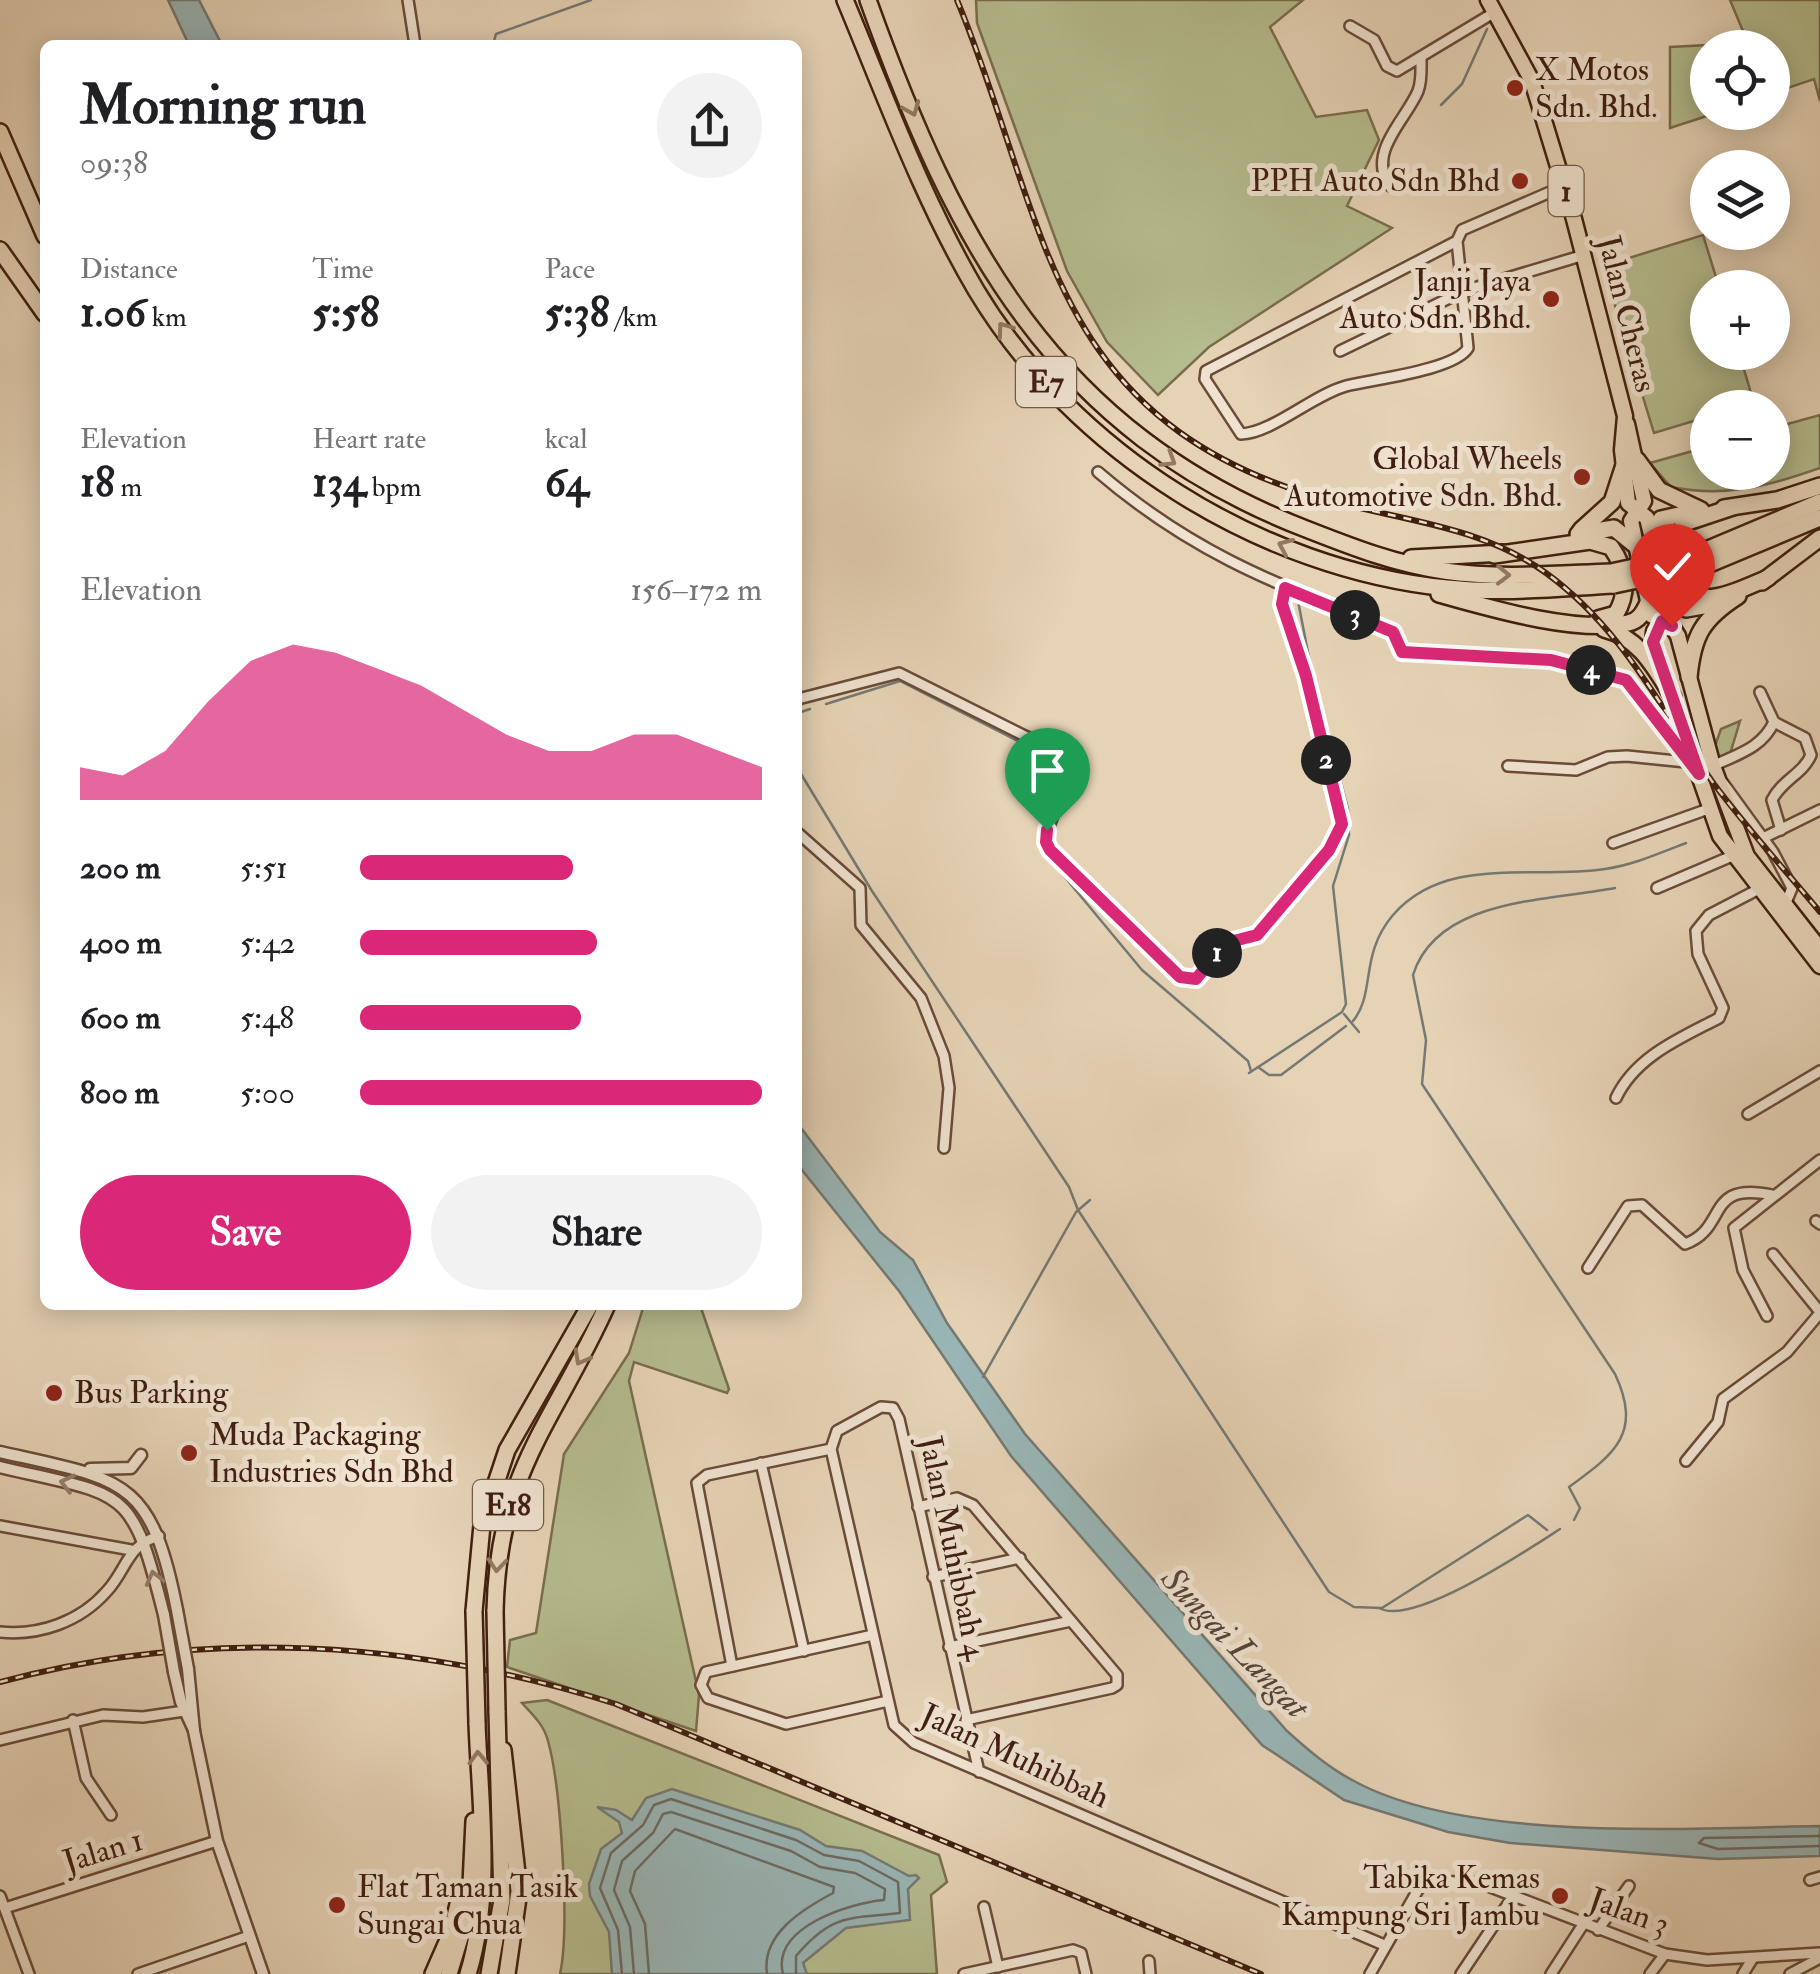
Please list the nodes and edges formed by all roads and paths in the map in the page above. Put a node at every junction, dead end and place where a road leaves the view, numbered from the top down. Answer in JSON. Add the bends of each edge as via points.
{"nodes":[{"id":1,"x":408,"y":0,"type":"edge"},
{"id":2,"x":845,"y":0,"type":"edge"},
{"id":3,"x":868,"y":0,"type":"edge"},
{"id":4,"x":1492,"y":6,"type":"edge"},
{"id":5,"x":1350,"y":26,"type":"dead end"},
{"id":6,"x":414,"y":40,"type":"edge"},
{"id":7,"x":1420,"y":58,"type":"junction"},
{"id":8,"x":0,"y":132,"type":"edge"},
{"id":9,"x":1390,"y":186,"type":"dead end"},
{"id":10,"x":1564,"y":186,"type":"junction"},
{"id":11,"x":40,"y":224,"type":"edge"},
{"id":12,"x":1457,"y":241,"type":"junction"},
{"id":13,"x":0,"y":250,"type":"edge"},
{"id":14,"x":1584,"y":255,"type":"junction"},
{"id":15,"x":1464,"y":291,"type":"junction"},
{"id":16,"x":40,"y":307,"type":"edge"},
{"id":17,"x":1340,"y":350,"type":"dead end"},
{"id":18,"x":1630,"y":462,"type":"junction"},
{"id":19,"x":1098,"y":472,"type":"dead end"},
{"id":20,"x":1820,"y":486,"type":"edge"},
{"id":21,"x":1820,"y":502,"type":"edge"},
{"id":22,"x":1733,"y":508,"type":"junction"},
{"id":23,"x":1701,"y":510,"type":"junction"},
{"id":24,"x":1820,"y":518,"type":"edge"},
{"id":25,"x":1574,"y":535,"type":"junction"},
{"id":26,"x":1820,"y":538,"type":"edge"},
{"id":27,"x":1644,"y":544,"type":"junction"},
{"id":28,"x":1372,"y":555,"type":"junction"},
{"id":29,"x":1494,"y":555,"type":"junction"},
{"id":30,"x":1703,"y":559,"type":"junction"},
{"id":31,"x":1377,"y":577,"type":"junction"},
{"id":32,"x":1768,"y":578,"type":"junction"},
{"id":33,"x":1612,"y":579,"type":"junction"},
{"id":34,"x":1285,"y":588,"type":"junction"},
{"id":35,"x":1657,"y":598,"type":"junction"},
{"id":36,"x":1733,"y":599,"type":"junction"},
{"id":37,"x":1531,"y":615,"type":"junction"},
{"id":38,"x":1662,"y":621,"type":"junction"},
{"id":39,"x":1586,"y":624,"type":"junction"},
{"id":40,"x":1689,"y":677,"type":"junction"},
{"id":41,"x":1760,"y":692,"type":"dead end"},
{"id":42,"x":1673,"y":697,"type":"junction"},
{"id":43,"x":802,"y":698,"type":"edge"},
{"id":44,"x":1774,"y":722,"type":"junction"},
{"id":45,"x":1686,"y":762,"type":"junction"},
{"id":46,"x":1508,"y":766,"type":"dead end"},
{"id":47,"x":1713,"y":766,"type":"junction"},
{"id":48,"x":1699,"y":774,"type":"junction"},
{"id":49,"x":1710,"y":808,"type":"junction"},
{"id":50,"x":1820,"y":810,"type":"edge"},
{"id":51,"x":1782,"y":830,"type":"junction"},
{"id":52,"x":802,"y":836,"type":"edge"},
{"id":53,"x":1763,"y":838,"type":"junction"},
{"id":54,"x":1613,"y":843,"type":"dead end"},
{"id":55,"x":1732,"y":856,"type":"junction"},
{"id":56,"x":1657,"y":888,"type":"dead end"},
{"id":57,"x":1757,"y":890,"type":"junction"},
{"id":58,"x":1784,"y":908,"type":"junction"},
{"id":59,"x":1820,"y":949,"type":"edge"},
{"id":60,"x":1820,"y":966,"type":"edge"},
{"id":61,"x":1820,"y":1070,"type":"edge"},
{"id":62,"x":1616,"y":1098,"type":"dead end"},
{"id":63,"x":1748,"y":1114,"type":"dead end"},
{"id":64,"x":944,"y":1148,"type":"dead end"},
{"id":65,"x":1820,"y":1160,"type":"edge"},
{"id":66,"x":1772,"y":1195,"type":"junction"},
{"id":67,"x":1773,"y":1254,"type":"dead end"},
{"id":68,"x":1588,"y":1268,"type":"dead end"},
{"id":69,"x":587,"y":1310,"type":"edge"},
{"id":70,"x":604,"y":1310,"type":"edge"},
{"id":71,"x":1820,"y":1312,"type":"edge"},
{"id":72,"x":1767,"y":1316,"type":"dead end"},
{"id":73,"x":831,"y":1445,"type":"junction"},
{"id":74,"x":0,"y":1452,"type":"edge"},
{"id":75,"x":141,"y":1455,"type":"dead end"},
{"id":76,"x":1686,"y":1461,"type":"dead end"},
{"id":77,"x":761,"y":1464,"type":"junction"},
{"id":78,"x":0,"y":1467,"type":"edge"},
{"id":79,"x":84,"y":1471,"type":"junction"},
{"id":80,"x":918,"y":1507,"type":"junction"},
{"id":81,"x":0,"y":1526,"type":"edge"},
{"id":82,"x":158,"y":1536,"type":"junction"},
{"id":83,"x":144,"y":1540,"type":"junction"},
{"id":84,"x":132,"y":1550,"type":"junction"},
{"id":85,"x":1020,"y":1558,"type":"junction"},
{"id":86,"x":933,"y":1577,"type":"junction"},
{"id":87,"x":1071,"y":1621,"type":"junction"},
{"id":88,"x":0,"y":1632,"type":"edge"},
{"id":89,"x":873,"y":1635,"type":"junction"},
{"id":90,"x":949,"y":1647,"type":"junction"},
{"id":91,"x":804,"y":1651,"type":"junction"},
{"id":92,"x":732,"y":1666,"type":"junction"},
{"id":93,"x":888,"y":1701,"type":"junction"},
{"id":94,"x":184,"y":1712,"type":"junction"},
{"id":95,"x":496,"y":1716,"type":"junction"},
{"id":96,"x":73,"y":1720,"type":"junction"},
{"id":97,"x":966,"y":1720,"type":"junction"},
{"id":98,"x":194,"y":1731,"type":"junction"},
{"id":99,"x":0,"y":1740,"type":"edge"},
{"id":100,"x":979,"y":1772,"type":"junction"},
{"id":101,"x":480,"y":1794,"type":"junction"},
{"id":102,"x":111,"y":1815,"type":"dead end"},
{"id":103,"x":472,"y":1832,"type":"junction"},
{"id":104,"x":217,"y":1842,"type":"junction"},
{"id":105,"x":1629,"y":1886,"type":"dead end"},
{"id":106,"x":1514,"y":1895,"type":"junction"},
{"id":107,"x":0,"y":1896,"type":"edge"},
{"id":108,"x":984,"y":1907,"type":"dead end"},
{"id":109,"x":4,"y":1908,"type":"junction"},
{"id":110,"x":1584,"y":1923,"type":"junction"},
{"id":111,"x":1598,"y":1930,"type":"junction"},
{"id":112,"x":249,"y":1936,"type":"junction"},
{"id":113,"x":1384,"y":1945,"type":"junction"},
{"id":114,"x":1665,"y":1954,"type":"junction"},
{"id":115,"x":1820,"y":1956,"type":"edge"},
{"id":116,"x":1754,"y":1958,"type":"junction"},
{"id":117,"x":1148,"y":1961,"type":"dead end"},
{"id":118,"x":998,"y":1966,"type":"junction"},
{"id":119,"x":29,"y":1974,"type":"edge"},
{"id":120,"x":138,"y":1974,"type":"edge"},
{"id":121,"x":266,"y":1974,"type":"edge"},
{"id":122,"x":433,"y":1974,"type":"edge"},
{"id":123,"x":449,"y":1974,"type":"edge"},
{"id":124,"x":468,"y":1974,"type":"edge"},
{"id":125,"x":489,"y":1974,"type":"edge"},
{"id":126,"x":507,"y":1974,"type":"edge"},
{"id":127,"x":964,"y":1974,"type":"edge"},
{"id":128,"x":1086,"y":1974,"type":"edge"},
{"id":129,"x":1150,"y":1974,"type":"edge"},
{"id":130,"x":1370,"y":1974,"type":"edge"},
{"id":131,"x":1461,"y":1974,"type":"edge"},
{"id":132,"x":1551,"y":1974,"type":"edge"},
{"id":133,"x":1650,"y":1974,"type":"edge"},
{"id":134,"x":1744,"y":1974,"type":"edge"},
{"id":135,"x":1790,"y":1974,"type":"edge"}],
"edges":[{"from":1,"to":6,"type":"street"},
{"from":31,"to":2,"type":"highway","number":"E7","one_way":true,"via":[[1320,562],[1216,514],[1126,457],[1035,370],[978,294],[937,220]]},
{"from":3,"to":28,"type":"highway","number":"E7","one_way":true,"via":[[976,245],[1092,400],[1146,446],[1236,501]]},
{"from":4,"to":7,"type":"street"},
{"from":4,"to":10,"type":"main road","name":"Jalan Cheras","number":"1","via":[[1532,81]]},
{"from":5,"to":7,"type":"street","via":[[1374,40],[1391,70]]},
{"from":7,"to":9,"type":"street","via":[[1419,89],[1384,150]]},
{"from":8,"to":11,"type":"highway"},
{"from":10,"to":12,"type":"street","via":[[1466,226]]},
{"from":10,"to":14,"type":"main road","name":"Jalan Cheras","number":"1"},
{"from":12,"to":15,"type":"street"},
{"from":12,"to":15,"type":"street","via":[[1206,371],[1205,379],[1241,434],[1249,434],[1329,391],[1463,357]]},
{"from":13,"to":16,"type":"highway"},
{"from":14,"to":15,"type":"street"},
{"from":14,"to":18,"type":"main road","name":"Jalan Cheras","number":"1"},
{"from":15,"to":17,"type":"street"},
{"from":18,"to":23,"type":"highway","via":[[1660,490]]},
{"from":18,"to":25,"type":"highway","via":[[1612,502]]},
{"from":18,"to":27,"type":"main road","name":"Jalan Cheras","number":"1","via":[[1628,503],[1646,518]]},
{"from":19,"to":34,"type":"street","via":[[1151,517]]},
{"from":20,"to":22,"type":"highway"},
{"from":21,"to":30,"type":"highway","number":"E7"},
{"from":22,"to":23,"type":"highway"},
{"from":22,"to":32,"type":"highway","via":[[1685,523],[1676,536],[1684,584],[1699,598],[1712,599]]},
{"from":23,"to":27,"type":"highway","via":[[1661,519]]},
{"from":24,"to":30,"type":"highway","number":"E7"},
{"from":25,"to":27,"type":"highway","via":[[1614,528]]},
{"from":25,"to":29,"type":"highway"},
{"from":26,"to":32,"type":"highway"},
{"from":27,"to":35,"type":"main road","name":"Jalan Cheras","number":"1"},
{"from":28,"to":29,"type":"highway"},
{"from":28,"to":33,"type":"highway","number":"E7","one_way":true,"via":[[1486,575]]},
{"from":29,"to":37,"type":"highway","via":[[1590,540],[1617,556],[1626,590],[1616,614]]},
{"from":30,"to":33,"type":"highway","number":"E7","bridge":true},
{"from":31,"to":33,"type":"highway","number":"E7","via":[[1485,590]]},
{"from":31,"to":37,"type":"highway"},
{"from":32,"to":36,"type":"highway"},
{"from":34,"to":43,"type":"street","via":[[1282,604],[1342,824],[1329,850],[1257,935],[1226,943],[1196,979],[1180,977],[1048,846],[1046,834],[1068,777],[1045,746],[899,673]]},
{"from":34,"to":45,"type":"street","via":[[1393,632],[1402,652],[1551,660],[1626,680]]},
{"from":35,"to":36,"type":"highway","via":[[1700,610]]},
{"from":35,"to":38,"type":"main road","name":"Jalan Cheras","number":"1","via":[[1652,615]]},
{"from":35,"to":39,"type":"highway","via":[[1628,624]]},
{"from":36,"to":40,"type":"highway","via":[[1693,639]]},
{"from":37,"to":39,"type":"highway"},
{"from":38,"to":40,"type":"main road","name":"Jalan Cheras","number":"1","via":[[1678,636]]},
{"from":38,"to":42,"type":"main road","via":[[1653,642]]},
{"from":39,"to":42,"type":"highway","via":[[1637,644]]},
{"from":40,"to":47,"type":"main road","name":"Jalan Cheras","number":"1"},
{"from":41,"to":44,"type":"street"},
{"from":42,"to":48,"type":"main road"},
{"from":44,"to":47,"type":"street","via":[[1761,744]]},
{"from":44,"to":51,"type":"street","via":[[1805,738],[1811,755],[1772,800]]},
{"from":45,"to":46,"type":"street","via":[[1627,756],[1576,770]]},
{"from":45,"to":48,"type":"street"},
{"from":47,"to":53,"type":"street"},
{"from":47,"to":58,"type":"main road","name":"Jalan Cheras","number":"1","via":[[1747,856]]},
{"from":48,"to":49,"type":"main road"},
{"from":49,"to":54,"type":"street"},
{"from":49,"to":55,"type":"main road"},
{"from":50,"to":51,"type":"street"},
{"from":51,"to":53,"type":"street"},
{"from":52,"to":64,"type":"street","via":[[860,888],[861,925],[928,1010],[949,1078]]},
{"from":53,"to":58,"type":"street","via":[[1792,888]]},
{"from":55,"to":56,"type":"street"},
{"from":55,"to":57,"type":"main road"},
{"from":57,"to":60,"type":"main road"},
{"from":57,"to":62,"type":"street","via":[[1709,915],[1696,931],[1698,954],[1723,1008],[1720,1018],[1663,1046]]},
{"from":58,"to":59,"type":"main road","name":"Jalan Cheras","number":"1"},
{"from":61,"to":63,"type":"street"},
{"from":65,"to":66,"type":"street"},
{"from":66,"to":68,"type":"street","via":[[1731,1194],[1704,1235],[1685,1244],[1642,1205],[1628,1206]]},
{"from":66,"to":72,"type":"street","via":[[1734,1232],[1743,1270]]},
{"from":67,"to":71,"type":"street"},
{"from":101,"to":69,"type":"highway","number":"E18","one_way":true,"bridge":true,"via":[[474,1611],[482,1525],[507,1450]]},
{"from":70,"to":95,"type":"highway","number":"E18","one_way":true,"bridge":true,"via":[[513,1487],[496,1564]]},
{"from":71,"to":76,"type":"street","via":[[1788,1352],[1723,1399],[1718,1422]]},
{"from":73,"to":77,"type":"street"},
{"from":73,"to":80,"type":"street","name":"Jalan Muhibbah 4","via":[[837,1431],[881,1407],[892,1408]]},
{"from":73,"to":89,"type":"street","name":"Jalan Muhibbah"},
{"from":74,"to":79,"type":"street"},
{"from":75,"to":79,"type":"street","via":[[131,1468]]},
{"from":77,"to":91,"type":"street"},
{"from":77,"to":92,"type":"street","via":[[707,1474],[696,1483]]},
{"from":83,"to":78,"type":"street","one_way":true,"via":[[129,1511],[96,1490]]},
{"from":79,"to":82,"type":"street","via":[[126,1489],[146,1508]]},
{"from":80,"to":85,"type":"street","via":[[968,1501]]},
{"from":80,"to":86,"type":"street","name":"Jalan Muhibbah 4"},
{"from":81,"to":84,"type":"street"},
{"from":82,"to":83,"type":"street"},
{"from":82,"to":98,"type":"street","bridge":true,"via":[[188,1669]]},
{"from":83,"to":84,"type":"street"},
{"from":94,"to":83,"type":"street","one_way":true,"bridge":true},
{"from":84,"to":88,"type":"street","via":[[106,1592],[60,1624]]},
{"from":85,"to":86,"type":"street"},
{"from":85,"to":87,"type":"street"},
{"from":86,"to":90,"type":"street","name":"Jalan Muhibbah 4"},
{"from":87,"to":90,"type":"street"},
{"from":87,"to":97,"type":"street","via":[[1113,1668],[1118,1680],[1112,1688]]},
{"from":89,"to":91,"type":"street"},
{"from":89,"to":93,"type":"street","name":"Jalan Muhibbah"},
{"from":90,"to":97,"type":"street","name":"Jalan Muhibbah 4"},
{"from":91,"to":92,"type":"street"},
{"from":92,"to":93,"type":"street","via":[[706,1672],[701,1685],[708,1698],[771,1722]]},
{"from":93,"to":100,"type":"street","name":"Jalan Muhibbah","via":[[903,1736]]},
{"from":94,"to":96,"type":"street"},
{"from":94,"to":98,"type":"street"},
{"from":95,"to":125,"type":"highway","number":"E18","via":[[500,1930]]},
{"from":95,"to":126,"type":"highway","via":[[519,1891]]},
{"from":96,"to":99,"type":"street"},
{"from":96,"to":102,"type":"street","via":[[86,1778]]},
{"from":97,"to":100,"type":"street","name":"Jalan Muhibbah 4"},
{"from":98,"to":104,"type":"street"},
{"from":100,"to":113,"type":"street","name":"Jalan Muhibbah"},
{"from":101,"to":103,"type":"highway"},
{"from":101,"to":124,"type":"highway","number":"E18","via":[[484,1862]]},
{"from":103,"to":122,"type":"highway","via":[[460,1901]]},
{"from":103,"to":123,"type":"highway","via":[[470,1904]]},
{"from":104,"to":109,"type":"street","name":"Jalan 1"},
{"from":104,"to":112,"type":"street"},
{"from":105,"to":111,"type":"street"},
{"from":106,"to":110,"type":"street","name":"Jalan 3"},
{"from":106,"to":113,"type":"street","name":"Jalan 3","via":[[1480,1883],[1425,1882]]},
{"from":106,"to":131,"type":"street"},
{"from":107,"to":109,"type":"street"},
{"from":108,"to":118,"type":"street"},
{"from":109,"to":119,"type":"street"},
{"from":110,"to":111,"type":"street","name":"Jalan 3"},
{"from":110,"to":132,"type":"street"},
{"from":111,"to":114,"type":"street","name":"Jalan 3"},
{"from":112,"to":120,"type":"street"},
{"from":112,"to":121,"type":"street"},
{"from":113,"to":130,"type":"street"},
{"from":114,"to":116,"type":"street","name":"Jalan 3"},
{"from":114,"to":133,"type":"street"},
{"from":115,"to":116,"type":"street","name":"Jalan 3","via":[[1798,1951]]},
{"from":115,"to":135,"type":"street"},
{"from":116,"to":134,"type":"street"},
{"from":117,"to":129,"type":"street"},
{"from":118,"to":127,"type":"street"},
{"from":118,"to":128,"type":"street","via":[[1076,1950]]}]}
